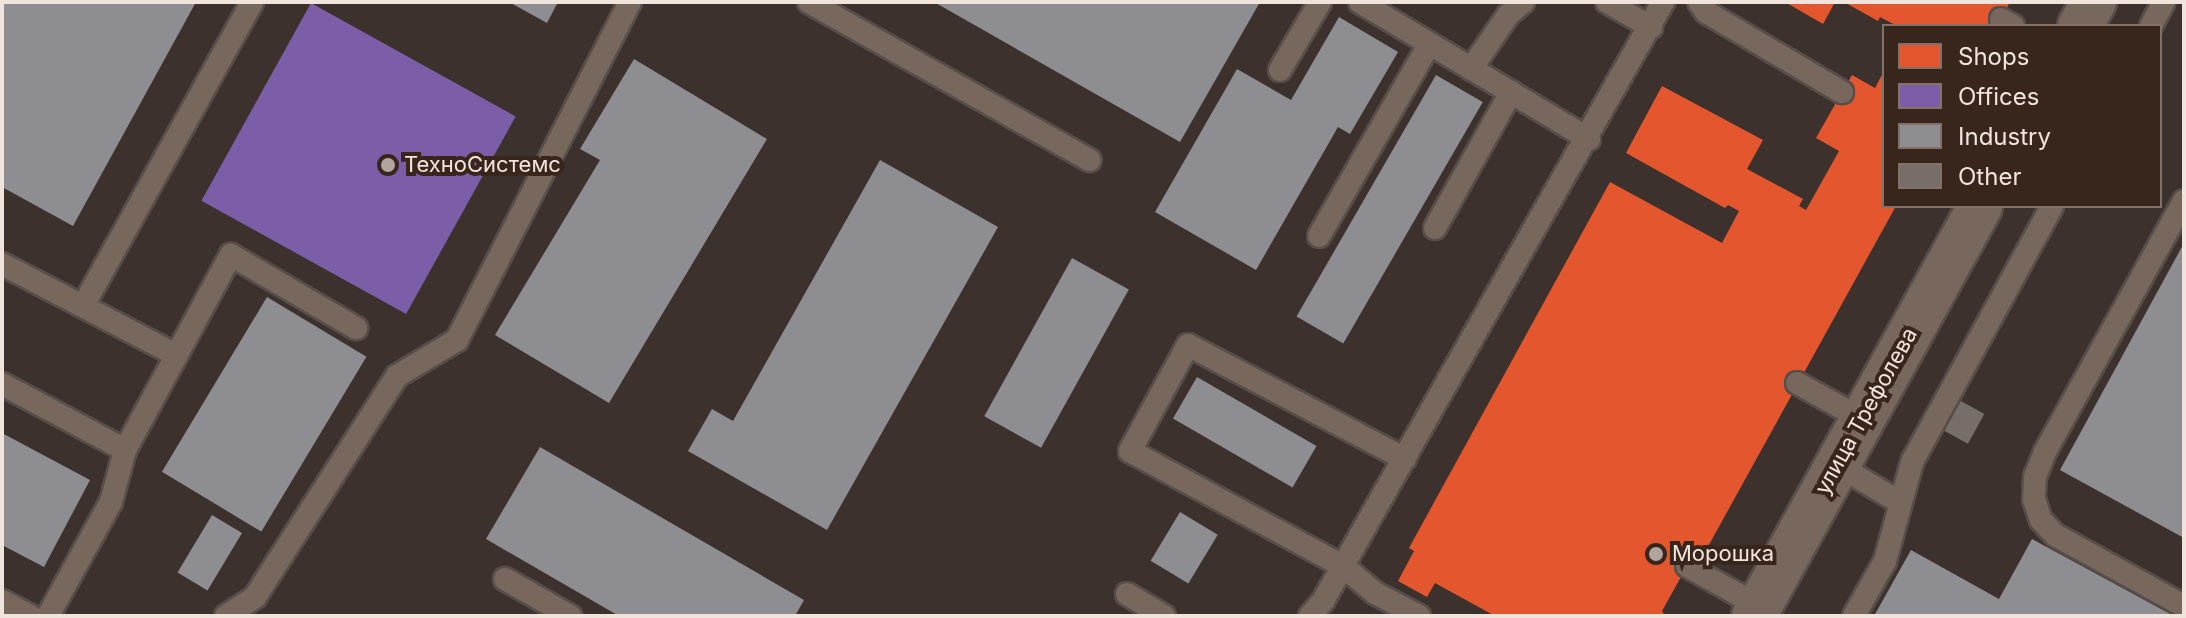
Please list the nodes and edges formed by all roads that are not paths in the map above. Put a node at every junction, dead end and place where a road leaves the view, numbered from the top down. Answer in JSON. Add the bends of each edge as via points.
{"nodes":[{"id":1,"x":252,"y":2,"type":"edge"},
{"id":2,"x":630,"y":2,"type":"edge"},
{"id":3,"x":809,"y":2,"type":"edge"},
{"id":4,"x":1320,"y":2,"type":"edge"},
{"id":5,"x":1360,"y":2,"type":"edge"},
{"id":6,"x":1523,"y":2,"type":"edge"},
{"id":7,"x":1607,"y":2,"type":"edge"},
{"id":8,"x":1663,"y":2,"type":"edge"},
{"id":9,"x":1699,"y":2,"type":"edge"},
{"id":10,"x":2094,"y":2,"type":"edge"},
{"id":11,"x":2164,"y":2,"type":"edge"},
{"id":12,"x":2081,"y":24,"type":"edge"},
{"id":13,"x":2152,"y":24,"type":"edge"},
{"id":14,"x":1651,"y":27,"type":"junction"},
{"id":15,"x":1429,"y":45,"type":"junction"},
{"id":16,"x":1471,"y":69,"type":"junction"},
{"id":17,"x":1280,"y":70,"type":"dead end"},
{"id":18,"x":1511,"y":92,"type":"junction"},
{"id":19,"x":1842,"y":92,"type":"dead end"},
{"id":20,"x":1589,"y":139,"type":"junction"},
{"id":21,"x":1089,"y":160,"type":"dead end"},
{"id":22,"x":2184,"y":201,"type":"edge"},
{"id":23,"x":1979,"y":208,"type":"edge"},
{"id":24,"x":2051,"y":208,"type":"edge"},
{"id":25,"x":1435,"y":228,"type":"dead end"},
{"id":26,"x":1319,"y":236,"type":"dead end"},
{"id":27,"x":4,"y":269,"type":"edge"},
{"id":28,"x":83,"y":306,"type":"junction"},
{"id":29,"x":356,"y":328,"type":"dead end"},
{"id":30,"x":176,"y":355,"type":"junction"},
{"id":31,"x":1797,"y":383,"type":"dead end"},
{"id":32,"x":2,"y":384,"type":"edge"},
{"id":33,"x":1862,"y":419,"type":"junction"},
{"id":34,"x":125,"y":450,"type":"junction"},
{"id":35,"x":1405,"y":459,"type":"junction"},
{"id":36,"x":1837,"y":465,"type":"junction"},
{"id":37,"x":1901,"y":503,"type":"junction"},
{"id":38,"x":1343,"y":566,"type":"junction"},
{"id":39,"x":1687,"y":566,"type":"dead end"},
{"id":40,"x":505,"y":579,"type":"dead end"},
{"id":41,"x":1127,"y":594,"type":"dead end"},
{"id":42,"x":2,"y":601,"type":"edge"},
{"id":43,"x":2184,"y":606,"type":"edge"},
{"id":44,"x":1756,"y":611,"type":"edge"},
{"id":45,"x":30,"y":616,"type":"edge"},
{"id":46,"x":48,"y":616,"type":"edge"},
{"id":47,"x":226,"y":616,"type":"edge"},
{"id":48,"x":570,"y":616,"type":"edge"},
{"id":49,"x":1164,"y":616,"type":"edge"},
{"id":50,"x":1310,"y":616,"type":"edge"},
{"id":51,"x":1419,"y":616,"type":"edge"},
{"id":52,"x":1854,"y":616,"type":"edge"}],
"edges":[{"from":1,"to":28,"type":"lane"},
{"from":2,"to":47,"type":"lane","via":[[457,340],[397,376],[255,597]]},
{"from":3,"to":21,"type":"lane"},
{"from":4,"to":17,"type":"lane"},
{"from":5,"to":15,"type":"lane"},
{"from":6,"to":16,"type":"lane"},
{"from":7,"to":14,"type":"lane"},
{"from":8,"to":14,"type":"lane"},
{"from":9,"to":19,"type":"lane","via":[[1706,12]]},
{"from":10,"to":12,"type":"street"},
{"from":11,"to":13,"type":"lane"},
{"from":14,"to":20,"type":"lane"},
{"from":15,"to":16,"type":"lane"},
{"from":15,"to":26,"type":"lane"},
{"from":16,"to":18,"type":"lane"},
{"from":18,"to":20,"type":"lane"},
{"from":18,"to":25,"type":"lane"},
{"from":20,"to":35,"type":"lane"},
{"from":22,"to":43,"type":"lane","via":[[2045,452],[2035,477],[2034,499],[2041,520],[2055,535]]},
{"from":23,"to":33,"type":"street","name":"улица Трефолева"},
{"from":24,"to":37,"type":"lane","via":[[1912,462]]},
{"from":27,"to":28,"type":"lane"},
{"from":28,"to":30,"type":"lane"},
{"from":29,"to":30,"type":"lane","via":[[231,255]]},
{"from":30,"to":34,"type":"lane"},
{"from":31,"to":33,"type":"lane"},
{"from":32,"to":34,"type":"lane"},
{"from":33,"to":36,"type":"street","name":"улица Трефолева"},
{"from":34,"to":46,"type":"lane","via":[[111,502]]},
{"from":35,"to":38,"type":"lane"},
{"from":35,"to":38,"type":"lane","via":[[1188,345],[1130,451]]},
{"from":36,"to":37,"type":"lane"},
{"from":36,"to":44,"type":"street","name":"улица Трефолева"},
{"from":37,"to":52,"type":"lane","via":[[1885,561]]},
{"from":38,"to":50,"type":"lane"},
{"from":38,"to":51,"type":"lane","via":[[1375,593]]},
{"from":39,"to":44,"type":"lane"},
{"from":40,"to":48,"type":"lane"},
{"from":41,"to":49,"type":"lane"},
{"from":42,"to":45,"type":"lane"}]}
